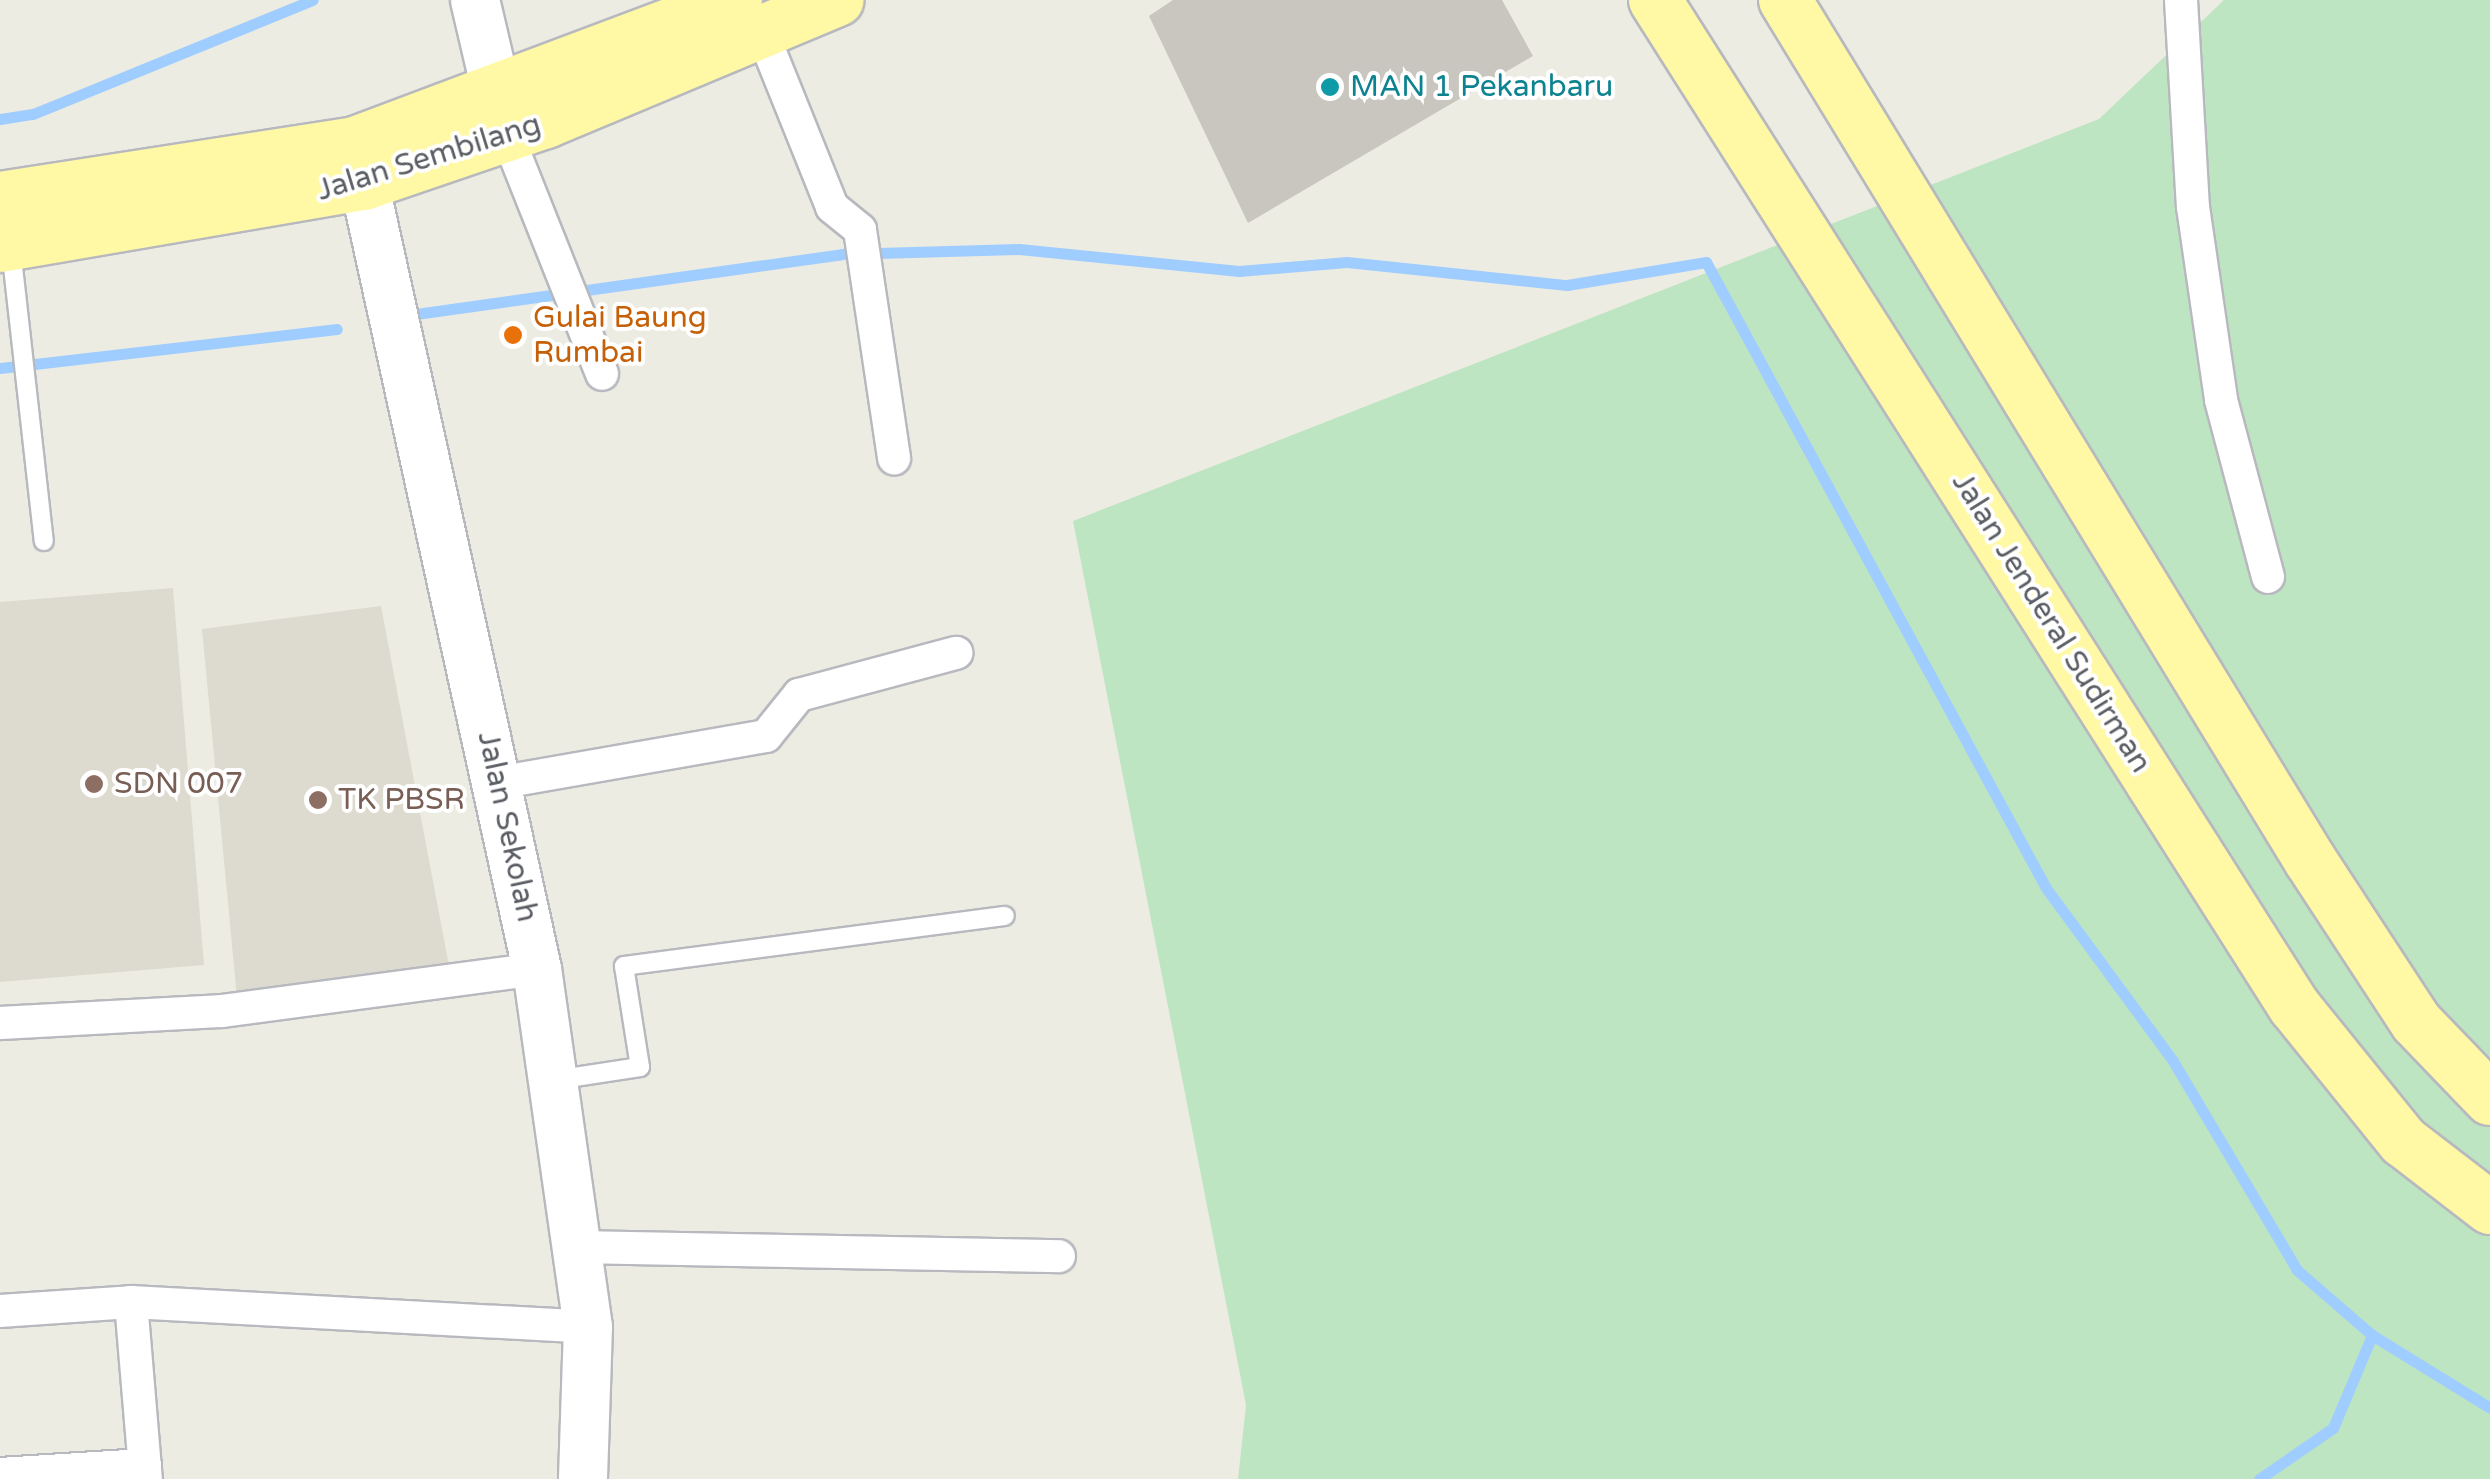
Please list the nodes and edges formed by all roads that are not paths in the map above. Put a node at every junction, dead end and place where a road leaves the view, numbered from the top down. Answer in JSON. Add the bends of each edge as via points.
{"nodes":[{"id":1,"x":475,"y":0,"type":"edge"},
{"id":2,"x":838,"y":0,"type":"edge"},
{"id":3,"x":1656,"y":0,"type":"edge"},
{"id":4,"x":1785,"y":0,"type":"edge"},
{"id":5,"x":2181,"y":0,"type":"edge"},
{"id":6,"x":750,"y":18,"type":"edge"},
{"id":7,"x":500,"y":114,"type":"junction"},
{"id":8,"x":360,"y":164,"type":"junction"},
{"id":9,"x":3,"y":229,"type":"edge"},
{"id":10,"x":602,"y":374,"type":"dead end"},
{"id":11,"x":894,"y":458,"type":"dead end"},
{"id":12,"x":44,"y":542,"type":"dead end"},
{"id":13,"x":2268,"y":577,"type":"dead end"},
{"id":14,"x":956,"y":653,"type":"dead end"},
{"id":15,"x":498,"y":783,"type":"junction"},
{"id":16,"x":1005,"y":916,"type":"dead end"},
{"id":17,"x":537,"y":968,"type":"junction"},
{"id":18,"x":0,"y":1023,"type":"edge"},
{"id":19,"x":555,"y":1080,"type":"junction"},
{"id":20,"x":2490,"y":1099,"type":"edge"},
{"id":21,"x":2490,"y":1208,"type":"edge"},
{"id":22,"x":580,"y":1247,"type":"junction"},
{"id":23,"x":1059,"y":1256,"type":"dead end"},
{"id":24,"x":131,"y":1302,"type":"junction"},
{"id":25,"x":0,"y":1312,"type":"edge"},
{"id":26,"x":588,"y":1326,"type":"junction"},
{"id":27,"x":146,"y":1472,"type":"edge"},
{"id":28,"x":0,"y":1474,"type":"edge"},
{"id":29,"x":583,"y":1479,"type":"edge"}],
"edges":[{"from":1,"to":7,"type":"street"},
{"from":2,"to":6,"type":"main road","name":"Jalan Sembilang"},
{"from":3,"to":21,"type":"main road","name":"Jalan Jenderal Sudirman","via":[[2294,1006],[2403,1142]]},
{"from":4,"to":20,"type":"main road","via":[[2310,860],[2416,1022]]},
{"from":5,"to":13,"type":"street","via":[[2193,208],[2218,380]]},
{"from":6,"to":7,"type":"main road","name":"Jalan Sembilang"},
{"from":6,"to":11,"type":"street","via":[[832,207],[860,230]]},
{"from":7,"to":8,"type":"main road","name":"Jalan Sembilang"},
{"from":7,"to":10,"type":"street","via":[[582,308]]},
{"from":8,"to":9,"type":"main road","name":"Jalan Sembilang"},
{"from":8,"to":15,"type":"street","name":"Jalan Sekolah","via":[[398,307]]},
{"from":9,"to":12,"type":"lane","via":[[23,342]]},
{"from":14,"to":15,"type":"street","via":[[799,695],[766,736]]},
{"from":15,"to":17,"type":"street","name":"Jalan Sekolah"},
{"from":16,"to":19,"type":"lane","via":[[624,966],[640,1067]]},
{"from":17,"to":18,"type":"street","via":[[222,1011]]},
{"from":17,"to":19,"type":"street","name":"Jalan Sekolah"},
{"from":19,"to":22,"type":"street","name":"Jalan Sekolah"},
{"from":22,"to":23,"type":"street"},
{"from":22,"to":26,"type":"street","name":"Jalan Sekolah"},
{"from":24,"to":25,"type":"street"},
{"from":24,"to":26,"type":"street"},
{"from":24,"to":27,"type":"street"},
{"from":26,"to":29,"type":"street","name":"Jalan Sekolah"},
{"from":27,"to":28,"type":"street"}]}
